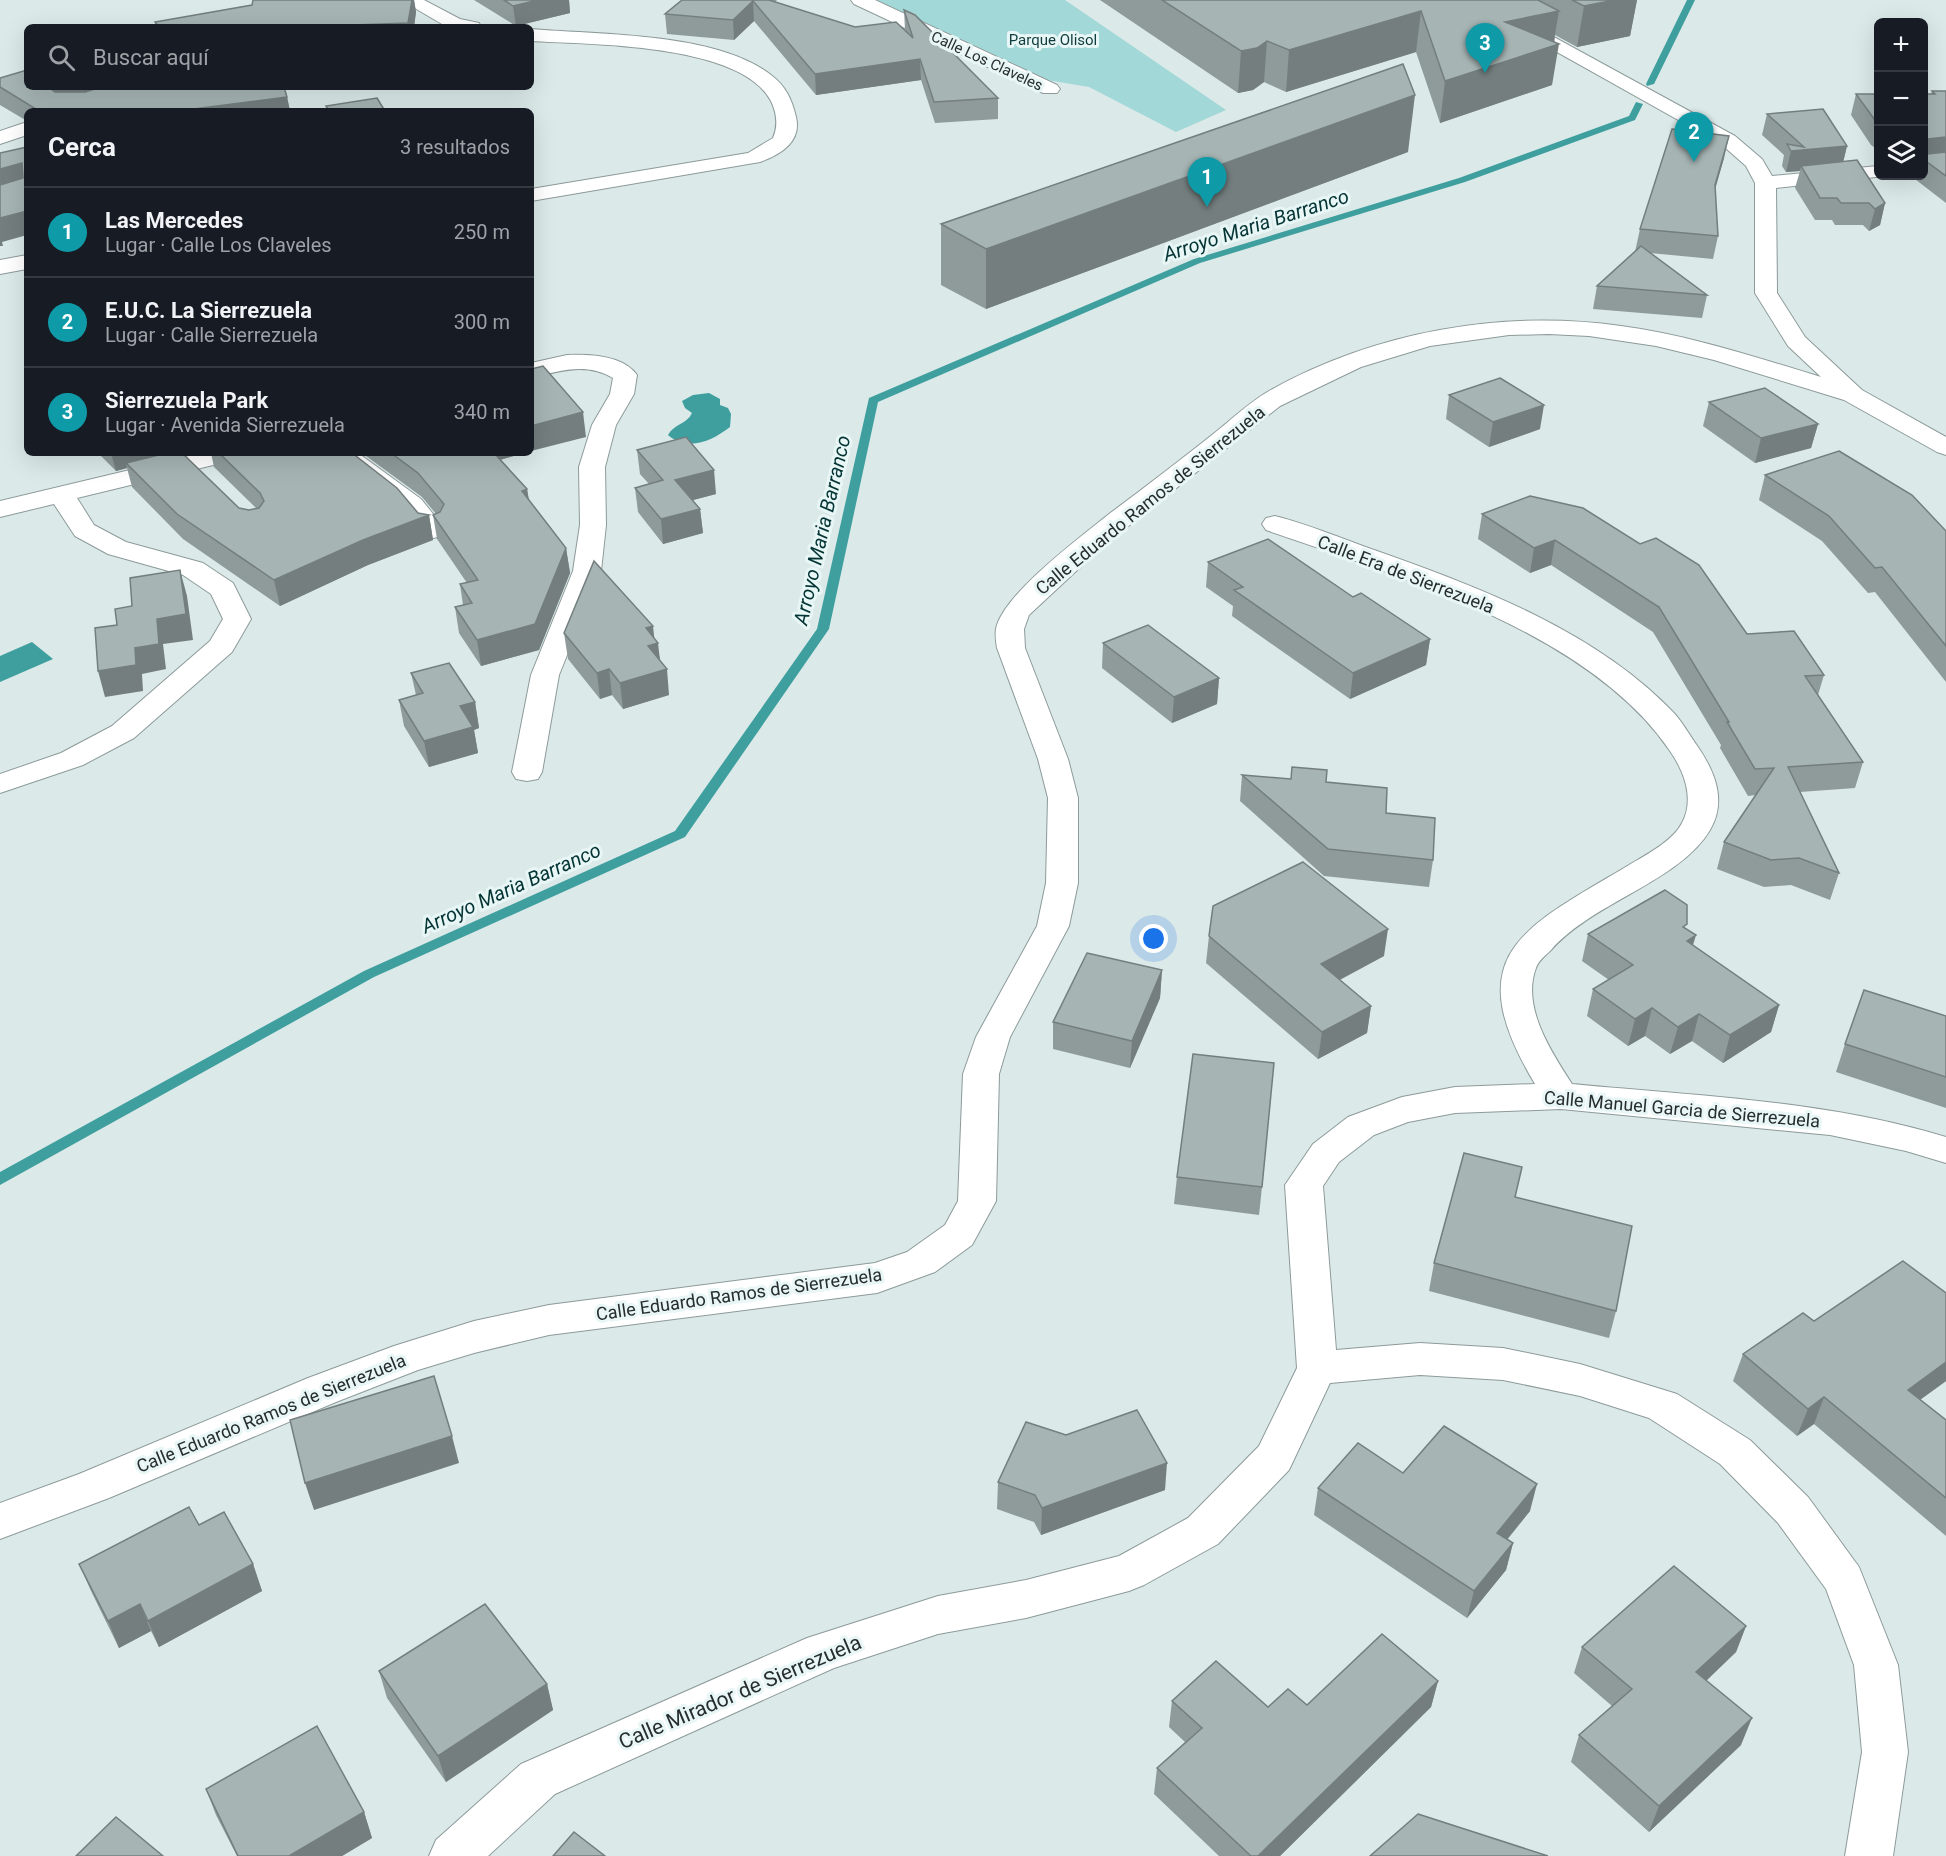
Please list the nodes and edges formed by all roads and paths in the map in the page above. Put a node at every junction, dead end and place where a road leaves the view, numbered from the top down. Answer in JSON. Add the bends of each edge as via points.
{"nodes":[{"id":1,"x":410,"y":0,"type":"edge"},
{"id":2,"x":860,"y":0,"type":"edge"},
{"id":3,"x":1473,"y":0,"type":"edge"},
{"id":4,"x":458,"y":24,"type":"edge"},
{"id":5,"x":534,"y":35,"type":"edge"},
{"id":6,"x":534,"y":54,"type":"edge"},
{"id":7,"x":708,"y":55,"type":"junction"},
{"id":8,"x":1050,"y":89,"type":"dead end"},
{"id":9,"x":24,"y":129,"type":"edge"},
{"id":10,"x":0,"y":138,"type":"edge"},
{"id":11,"x":1874,"y":172,"type":"edge"},
{"id":12,"x":1765,"y":183,"type":"junction"},
{"id":13,"x":534,"y":195,"type":"edge"},
{"id":14,"x":24,"y":263,"type":"edge"},
{"id":15,"x":0,"y":267,"type":"edge"},
{"id":16,"x":534,"y":369,"type":"edge"},
{"id":17,"x":1853,"y":395,"type":"junction"},
{"id":18,"x":1946,"y":447,"type":"edge"},
{"id":19,"x":221,"y":456,"type":"edge"},
{"id":20,"x":346,"y":456,"type":"edge"},
{"id":21,"x":192,"y":463,"type":"junction"},
{"id":22,"x":215,"y":486,"type":"edge"},
{"id":23,"x":61,"y":494,"type":"junction"},
{"id":24,"x":0,"y":509,"type":"edge"},
{"id":25,"x":1275,"y":524,"type":"dead end"},
{"id":26,"x":433,"y":530,"type":"edge"},
{"id":27,"x":527,"y":771,"type":"dead end"},
{"id":28,"x":0,"y":784,"type":"edge"},
{"id":29,"x":1561,"y":1096,"type":"junction"},
{"id":30,"x":1946,"y":1150,"type":"edge"},
{"id":31,"x":1317,"y":1368,"type":"junction"},
{"id":32,"x":0,"y":1521,"type":"edge"},
{"id":33,"x":453,"y":1856,"type":"edge"},
{"id":34,"x":1869,"y":1856,"type":"edge"}],
"edges":[{"from":1,"to":4,"type":"street"},
{"from":2,"to":8,"type":"street","name":"Calle Los Claveles"},
{"from":3,"to":12,"type":"street","via":[[1728,140],[1755,163]]},
{"from":5,"to":7,"type":"street","via":[[669,46]]},
{"from":6,"to":7,"type":"street","via":[[642,60]]},
{"from":7,"to":13,"type":"street","via":[[757,73],[775,87],[787,112],[787,122],[783,141],[774,149],[728,164]]},
{"from":9,"to":10,"type":"street"},
{"from":11,"to":12,"type":"street"},
{"from":12,"to":17,"type":"street","via":[[1766,293],[1796,341]]},
{"from":14,"to":15,"type":"street"},
{"from":16,"to":27,"type":"street","via":[[580,360],[612,366],[626,375],[622,394],[604,425],[592,467],[593,525],[587,571],[545,675]]},
{"from":17,"to":18,"type":"street"},
{"from":17,"to":32,"type":"street","name":"Calle Eduardo Ramos de Sierrezuela","via":[[1648,338],[1589,329],[1538,328],[1436,338],[1389,349],[1345,363],[1278,396],[1114,524],[1016,614],[1010,629],[1015,664],[1053,759],[1063,798],[1062,883],[1053,926],[993,1037],[981,1074],[977,1201],[959,1235],[921,1262],[877,1278],[549,1320],[419,1353]]},
{"from":19,"to":21,"type":"street"},
{"from":20,"to":26,"type":"street","via":[[412,505]]},
{"from":21,"to":22,"type":"street"},
{"from":21,"to":23,"type":"street"},
{"from":23,"to":24,"type":"street"},
{"from":23,"to":28,"type":"street","via":[[84,530],[117,548],[193,569],[223,589],[237,619],[222,646],[123,732],[72,759]]},
{"from":25,"to":29,"type":"street","name":"Calle Era de Sierrezuela","via":[[1449,587],[1546,633],[1589,658],[1635,693],[1687,749],[1703,782],[1702,811],[1690,836],[1668,855],[1573,911],[1542,937],[1519,966],[1516,1001],[1531,1048]]},
{"from":29,"to":30,"type":"street","name":"Calle Manuel Garcia de Sierrezuela","via":[[1830,1122]]},
{"from":29,"to":31,"type":"street","name":"Calle Manuel Garcia de Sierrezuela","via":[[1455,1100],[1402,1110],[1361,1126],[1326,1153],[1304,1185]]},
{"from":31,"to":33,"type":"street","name":"Calle Mirador de Sierrezuela","via":[[1274,1458],[1203,1531],[1129,1572],[1026,1599],[938,1615],[823,1652],[538,1779]]},
{"from":31,"to":34,"type":"street","via":[[1420,1359],[1503,1364],[1580,1380],[1663,1406],[1735,1452],[1793,1510],[1844,1580],[1876,1665],[1885,1752]]}]}
